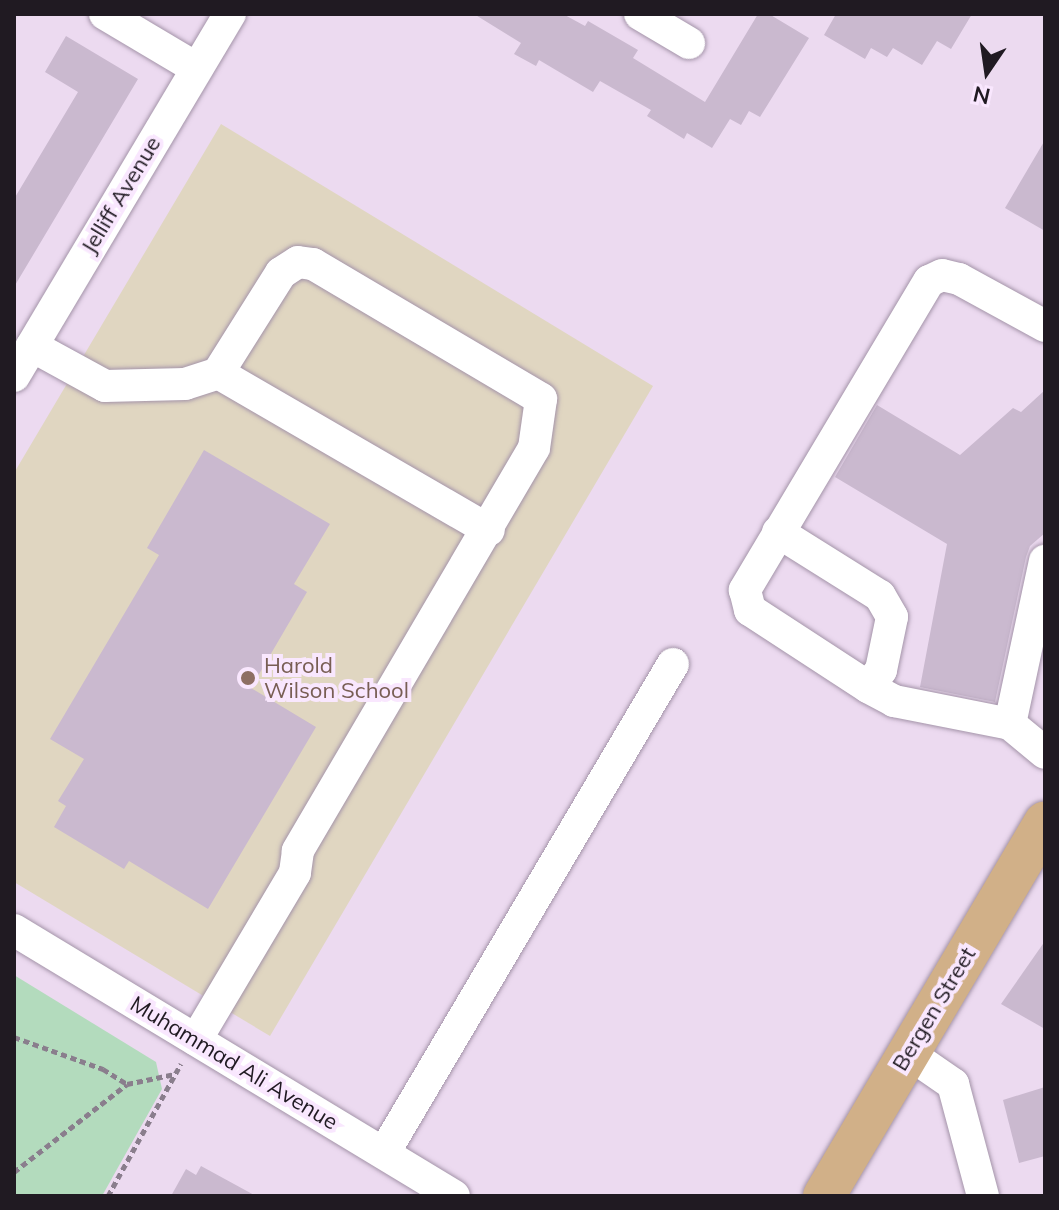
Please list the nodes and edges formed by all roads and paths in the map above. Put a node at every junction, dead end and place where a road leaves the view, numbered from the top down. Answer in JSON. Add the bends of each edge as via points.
{"nodes":[{"id":1,"x":105,"y":14,"type":"edge"},
{"id":2,"x":230,"y":14,"type":"edge"},
{"id":3,"x":640,"y":14,"type":"edge"},
{"id":4,"x":689,"y":43,"type":"dead end"},
{"id":5,"x":196,"y":68,"type":"junction"},
{"id":6,"x":1045,"y":326,"type":"edge"},
{"id":7,"x":32,"y":346,"type":"junction"},
{"id":8,"x":218,"y":373,"type":"junction"},
{"id":9,"x":14,"y":376,"type":"edge"},
{"id":10,"x":489,"y":530,"type":"junction"},
{"id":11,"x":778,"y":532,"type":"junction"},
{"id":12,"x":1045,"y":561,"type":"edge"},
{"id":13,"x":673,"y":664,"type":"dead end"},
{"id":14,"x":868,"y":687,"type":"junction"},
{"id":15,"x":1010,"y":724,"type":"junction"},
{"id":16,"x":1045,"y":753,"type":"edge"},
{"id":17,"x":1045,"y":823,"type":"edge"},
{"id":18,"x":14,"y":930,"type":"edge"},
{"id":19,"x":14,"y":1037,"type":"edge"},
{"id":20,"x":196,"y":1040,"type":"junction"},
{"id":21,"x":908,"y":1053,"type":"junction"},
{"id":22,"x":175,"y":1074,"type":"junction"},
{"id":23,"x":127,"y":1084,"type":"junction"},
{"id":24,"x":384,"y":1153,"type":"junction"},
{"id":25,"x":14,"y":1172,"type":"edge"},
{"id":26,"x":108,"y":1196,"type":"edge"},
{"id":27,"x":454,"y":1196,"type":"edge"},
{"id":28,"x":824,"y":1196,"type":"edge"},
{"id":29,"x":983,"y":1196,"type":"edge"}],
"edges":[{"from":1,"to":5,"type":"street"},
{"from":2,"to":5,"type":"street","name":"Jelliff Avenue"},
{"from":3,"to":4,"type":"street"},
{"from":5,"to":7,"type":"street","name":"Jelliff Avenue"},
{"from":6,"to":11,"type":"street","via":[[959,279],[942,275],[929,281]]},
{"from":7,"to":8,"type":"street","via":[[105,386],[185,384]]},
{"from":7,"to":9,"type":"street","name":"Jelliff Avenue"},
{"from":8,"to":10,"type":"street"},
{"from":8,"to":10,"type":"street","via":[[281,273],[298,262],[313,264],[541,399],[534,448]]},
{"from":10,"to":20,"type":"street","via":[[298,851],[295,873]]},
{"from":11,"to":14,"type":"street","via":[[880,596],[892,617],[881,670]]},
{"from":11,"to":14,"type":"street","via":[[745,590],[750,610]]},
{"from":12,"to":15,"type":"street"},
{"from":13,"to":24,"type":"street"},
{"from":14,"to":15,"type":"street","via":[[894,701]]},
{"from":15,"to":16,"type":"street"},
{"from":17,"to":21,"type":"main road","name":"Bergen Street"},
{"from":18,"to":20,"type":"street","name":"Muhammad Ali Avenue"},
{"from":19,"to":23,"type":"path","via":[[103,1069]]},
{"from":20,"to":22,"type":"path"},
{"from":20,"to":24,"type":"street","name":"Muhammad Ali Avenue"},
{"from":21,"to":28,"type":"main road","name":"Bergen Street"},
{"from":21,"to":29,"type":"street","via":[[953,1084]]},
{"from":22,"to":23,"type":"path"},
{"from":22,"to":26,"type":"path"},
{"from":23,"to":25,"type":"path"},
{"from":24,"to":27,"type":"street","name":"Muhammad Ali Avenue"}]}
